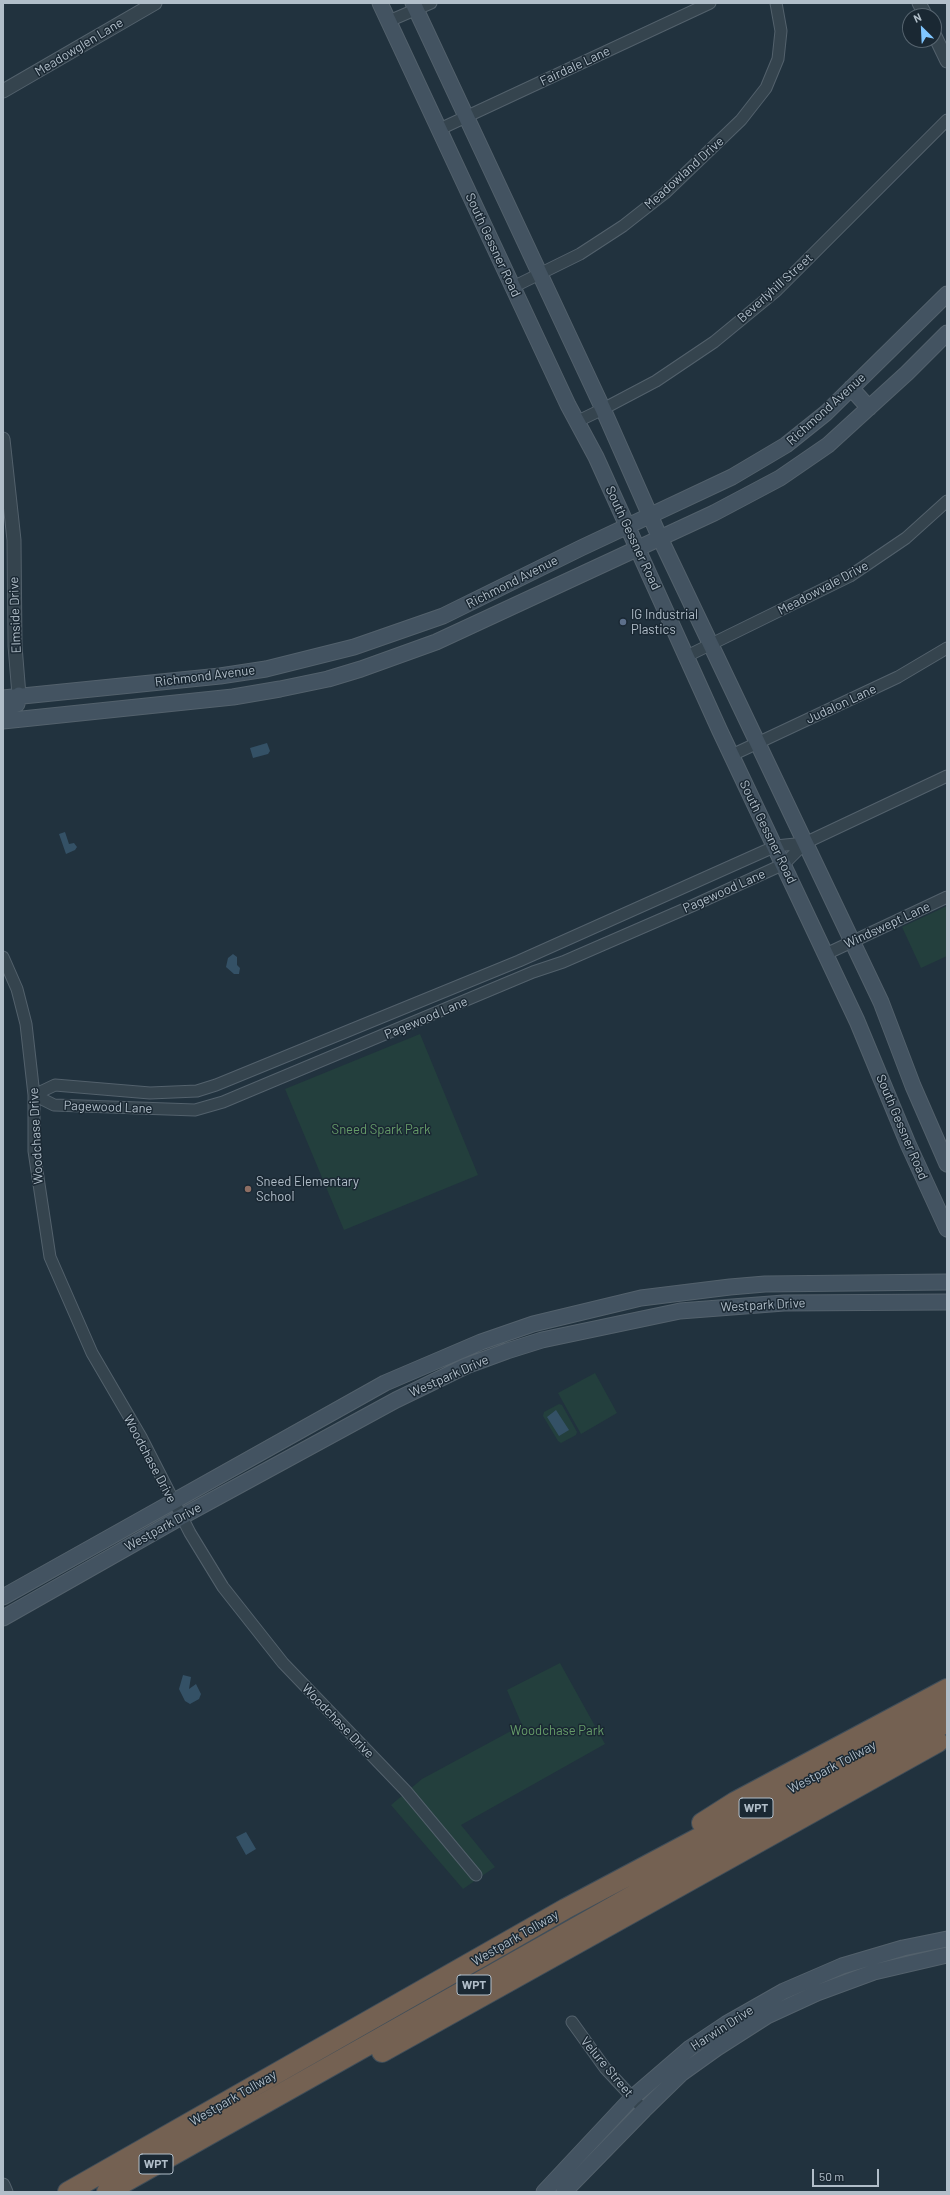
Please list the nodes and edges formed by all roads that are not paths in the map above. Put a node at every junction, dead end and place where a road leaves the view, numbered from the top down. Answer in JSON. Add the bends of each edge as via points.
{"nodes":[{"id":1,"x":155,"y":3,"type":"edge"},
{"id":2,"x":380,"y":3,"type":"edge"},
{"id":3,"x":431,"y":3,"type":"edge"},
{"id":4,"x":710,"y":3,"type":"edge"},
{"id":5,"x":776,"y":3,"type":"edge"},
{"id":6,"x":414,"y":6,"type":"edge"},
{"id":7,"x":388,"y":21,"type":"junction"},
{"id":8,"x":941,"y":48,"type":"edge"},
{"id":9,"x":947,"y":61,"type":"edge"},
{"id":10,"x":3,"y":91,"type":"edge"},
{"id":11,"x":467,"y":117,"type":"junction"},
{"id":12,"x":947,"y":120,"type":"edge"},
{"id":13,"x":440,"y":129,"type":"junction"},
{"id":14,"x":540,"y":274,"type":"junction"},
{"id":15,"x":513,"y":287,"type":"junction"},
{"id":16,"x":947,"y":294,"type":"edge"},
{"id":17,"x":947,"y":333,"type":"edge"},
{"id":18,"x":851,"y":388,"type":"junction"},
{"id":19,"x":869,"y":408,"type":"junction"},
{"id":20,"x":603,"y":409,"type":"junction"},
{"id":21,"x":576,"y":422,"type":"junction"},
{"id":22,"x":3,"y":439,"type":"edge"},
{"id":23,"x":947,"y":501,"type":"edge"},
{"id":24,"x":650,"y":515,"type":"junction"},
{"id":25,"x":628,"y":526,"type":"junction"},
{"id":26,"x":660,"y":538,"type":"junction"},
{"id":27,"x":638,"y":548,"type":"junction"},
{"id":28,"x":491,"y":594,"type":"junction"},
{"id":29,"x":494,"y":617,"type":"junction"},
{"id":30,"x":711,"y":645,"type":"junction"},
{"id":31,"x":947,"y":648,"type":"edge"},
{"id":32,"x":686,"y":656,"type":"junction"},
{"id":33,"x":170,"y":681,"type":"junction"},
{"id":34,"x":20,"y":695,"type":"junction"},
{"id":35,"x":3,"y":698,"type":"edge"},
{"id":36,"x":175,"y":703,"type":"junction"},
{"id":37,"x":3,"y":709,"type":"edge"},
{"id":38,"x":3,"y":721,"type":"edge"},
{"id":39,"x":757,"y":743,"type":"junction"},
{"id":40,"x":732,"y":755,"type":"junction"},
{"id":41,"x":947,"y":776,"type":"edge"},
{"id":42,"x":805,"y":843,"type":"junction"},
{"id":43,"x":776,"y":846,"type":"junction"},
{"id":44,"x":784,"y":864,"type":"junction"},
{"id":45,"x":947,"y":896,"type":"edge"},
{"id":46,"x":852,"y":941,"type":"junction"},
{"id":47,"x":826,"y":954,"type":"junction"},
{"id":48,"x":3,"y":957,"type":"edge"},
{"id":49,"x":913,"y":1086,"type":"junction"},
{"id":50,"x":34,"y":1095,"type":"junction"},
{"id":51,"x":888,"y":1095,"type":"junction"},
{"id":52,"x":947,"y":1164,"type":"edge"},
{"id":53,"x":947,"y":1228,"type":"edge"},
{"id":54,"x":947,"y":1282,"type":"edge"},
{"id":55,"x":818,"y":1284,"type":"junction"},
{"id":56,"x":676,"y":1292,"type":"junction"},
{"id":57,"x":818,"y":1302,"type":"junction"},
{"id":58,"x":947,"y":1302,"type":"edge"},
{"id":59,"x":680,"y":1311,"type":"junction"},
{"id":60,"x":173,"y":1502,"type":"junction"},
{"id":61,"x":181,"y":1517,"type":"junction"},
{"id":62,"x":50,"y":1571,"type":"junction"},
{"id":63,"x":58,"y":1586,"type":"junction"},
{"id":64,"x":3,"y":1597,"type":"edge"},
{"id":65,"x":3,"y":1618,"type":"edge"},
{"id":66,"x":947,"y":1689,"type":"edge"},
{"id":67,"x":947,"y":1706,"type":"edge"},
{"id":68,"x":947,"y":1722,"type":"edge"},
{"id":69,"x":947,"y":1737,"type":"edge"},
{"id":70,"x":476,"y":1875,"type":"dead end"},
{"id":71,"x":565,"y":1909,"type":"junction"},
{"id":72,"x":947,"y":1939,"type":"edge"},
{"id":73,"x":903,"y":1948,"type":"junction"},
{"id":74,"x":947,"y":1955,"type":"edge"},
{"id":75,"x":907,"y":1964,"type":"junction"},
{"id":76,"x":764,"y":2010,"type":"junction"},
{"id":77,"x":572,"y":2022,"type":"dead end"},
{"id":78,"x":632,"y":2098,"type":"junction"},
{"id":79,"x":644,"y":2110,"type":"junction"},
{"id":80,"x":205,"y":2136,"type":"junction"},
{"id":81,"x":3,"y":2186,"type":"edge"},
{"id":82,"x":6,"y":2192,"type":"edge"},
{"id":83,"x":68,"y":2192,"type":"edge"},
{"id":84,"x":107,"y":2192,"type":"edge"},
{"id":85,"x":544,"y":2192,"type":"edge"},
{"id":86,"x":564,"y":2192,"type":"edge"}],
"edges":[{"from":1,"to":10,"type":"street","name":"Meadowglen Lane"},
{"from":2,"to":7,"type":"main road","name":"South Gessner Road"},
{"from":3,"to":6,"type":"street"},
{"from":4,"to":11,"type":"street","name":"Fairdale Lane"},
{"from":5,"to":14,"type":"street","name":"Meadowland Drive","via":[[781,31],[778,60],[766,88],[741,120],[665,193],[623,226],[580,254]]},
{"from":6,"to":7,"type":"street"},
{"from":6,"to":11,"type":"main road","name":"South Gessner Road"},
{"from":7,"to":13,"type":"main road","name":"South Gessner Road"},
{"from":8,"to":9,"type":"street"},
{"from":11,"to":13,"type":"street","name":"Fairdale Lane"},
{"from":11,"to":14,"type":"main road","name":"South Gessner Road"},
{"from":12,"to":20,"type":"street","name":"Beverlyhill Street","via":[[776,291],[688,361]]},
{"from":13,"to":15,"type":"main road","name":"South Gessner Road"},
{"from":14,"to":15,"type":"street","name":"Meadowland Drive"},
{"from":14,"to":20,"type":"main road","name":"South Gessner Road"},
{"from":15,"to":21,"type":"main road","name":"South Gessner Road"},
{"from":16,"to":18,"type":"main road","name":"Richmond Avenue"},
{"from":17,"to":19,"type":"main road","name":"Richmond Avenue"},
{"from":18,"to":19,"type":"main road"},
{"from":18,"to":24,"type":"main road","name":"Richmond Avenue","via":[[826,413],[786,445],[732,477]]},
{"from":19,"to":26,"type":"main road","name":"Richmond Avenue","via":[[828,445],[780,478],[745,498]]},
{"from":20,"to":21,"type":"street","name":"Beverlyhill Street"},
{"from":20,"to":24,"type":"main road","name":"South Gessner Road"},
{"from":21,"to":25,"type":"main road","name":"South Gessner Road","via":[[596,457]]},
{"from":22,"to":34,"type":"street","name":"Elmside Drive","via":[[14,540],[16,646]]},
{"from":23,"to":30,"type":"street","name":"Meadowvale Drive","via":[[906,538],[850,576]]},
{"from":24,"to":25,"type":"main road","name":"Richmond Avenue"},
{"from":24,"to":26,"type":"main road","name":"South Gessner Road"},
{"from":25,"to":27,"type":"main road","name":"South Gessner Road"},
{"from":25,"to":28,"type":"main road","name":"Richmond Avenue"},
{"from":26,"to":27,"type":"main road","name":"Richmond Avenue"},
{"from":26,"to":30,"type":"main road","name":"South Gessner Road"},
{"from":27,"to":29,"type":"main road","name":"Richmond Avenue"},
{"from":27,"to":32,"type":"main road","name":"South Gessner Road"},
{"from":28,"to":29,"type":"main road"},
{"from":28,"to":33,"type":"main road","name":"Richmond Avenue","via":[[436,619],[315,658],[266,669]]},
{"from":29,"to":36,"type":"main road","name":"Richmond Avenue","via":[[396,658],[328,679],[232,697]]},
{"from":30,"to":32,"type":"street","name":"Meadowvale Drive"},
{"from":30,"to":39,"type":"main road","name":"South Gessner Road"},
{"from":31,"to":39,"type":"street","name":"Judalon Lane","via":[[898,677]]},
{"from":32,"to":40,"type":"main road","name":"South Gessner Road"},
{"from":33,"to":34,"type":"main road","name":"Richmond Avenue"},
{"from":33,"to":36,"type":"main road"},
{"from":34,"to":35,"type":"main road","name":"Richmond Avenue"},
{"from":34,"to":37,"type":"main road","via":[[17,704]]},
{"from":36,"to":38,"type":"main road","name":"Richmond Avenue"},
{"from":39,"to":40,"type":"street","name":"Judalon Lane"},
{"from":39,"to":42,"type":"main road","name":"South Gessner Road"},
{"from":40,"to":43,"type":"main road","name":"South Gessner Road"},
{"from":41,"to":42,"type":"street","name":"Pagewood Lane"},
{"from":42,"to":43,"type":"street","name":"Pagewood Lane"},
{"from":42,"to":44,"type":"street","name":"Pagewood Lane"},
{"from":42,"to":46,"type":"main road","name":"South Gessner Road"},
{"from":43,"to":44,"type":"main road","name":"South Gessner Road"},
{"from":43,"to":50,"type":"street","name":"Pagewood Lane","via":[[519,961],[216,1085],[196,1091],[150,1093],[55,1085]]},
{"from":44,"to":47,"type":"main road","name":"South Gessner Road"},
{"from":44,"to":50,"type":"street","name":"Pagewood Lane","via":[[563,962],[533,972],[223,1102],[195,1110],[54,1105]]},
{"from":45,"to":46,"type":"street","name":"Windswept Lane"},
{"from":46,"to":47,"type":"street","name":"Windswept Lane"},
{"from":46,"to":49,"type":"main road","name":"South Gessner Road","via":[[881,1002]]},
{"from":47,"to":51,"type":"main road","name":"South Gessner Road"},
{"from":48,"to":50,"type":"street","name":"Woodchase Drive","via":[[17,989],[26,1024]]},
{"from":49,"to":51,"type":"main road"},
{"from":49,"to":52,"type":"main road","name":"South Gessner Road"},
{"from":50,"to":60,"type":"street","name":"Woodchase Drive","via":[[34,1151],[50,1257],[88,1347],[141,1438]]},
{"from":51,"to":53,"type":"main road","name":"South Gessner Road"},
{"from":54,"to":55,"type":"main road","name":"Westpark Drive"},
{"from":55,"to":56,"type":"main road","name":"Westpark Drive","via":[[765,1284]]},
{"from":55,"to":57,"type":"main road"},
{"from":56,"to":59,"type":"main road"},
{"from":56,"to":60,"type":"main road","name":"Westpark Drive","via":[[533,1324],[425,1365],[386,1383]]},
{"from":57,"to":58,"type":"main road","name":"Westpark Drive"},
{"from":57,"to":59,"type":"main road","name":"Westpark Drive"},
{"from":59,"to":61,"type":"main road","name":"Westpark Drive","via":[[542,1340],[466,1366],[396,1400]]},
{"from":60,"to":61,"type":"street","name":"Woodchase Drive"},
{"from":60,"to":62,"type":"main road","name":"Westpark Drive"},
{"from":61,"to":63,"type":"main road","name":"Westpark Drive"},
{"from":61,"to":70,"type":"street","name":"Woodchase Drive","via":[[223,1587],[268,1646],[406,1790]]},
{"from":62,"to":63,"type":"main road"},
{"from":62,"to":64,"type":"main road","name":"Westpark Drive"},
{"from":63,"to":65,"type":"main road","name":"Westpark Drive"},
{"from":66,"to":71,"type":"highway","via":[[735,1802]]},
{"from":67,"to":71,"type":"highway","name":"Westpark Tollway","number":"WPT"},
{"from":68,"to":80,"type":"highway","name":"Westpark Tollway","number":"WPT"},
{"from":69,"to":80,"type":"highway","via":[[365,2062]]},
{"from":71,"to":83,"type":"highway","name":"Westpark Tollway","number":"WPT"},
{"from":72,"to":73,"type":"main road","name":"Harwin Drive"},
{"from":73,"to":75,"type":"main road"},
{"from":73,"to":76,"type":"main road","name":"Harwin Drive","via":[[828,1972]]},
{"from":74,"to":75,"type":"main road","name":"Harwin Drive"},
{"from":75,"to":76,"type":"main road","name":"Harwin Drive","via":[[874,1972]]},
{"from":76,"to":78,"type":"main road","name":"Harwin Drive","via":[[690,2048]]},
{"from":76,"to":79,"type":"main road","name":"Harwin Drive","via":[[687,2070]]},
{"from":77,"to":78,"type":"street","name":"Velure Street","via":[[605,2068]]},
{"from":78,"to":79,"type":"street","name":"Velure Street"},
{"from":78,"to":85,"type":"main road","name":"Harwin Drive"},
{"from":79,"to":86,"type":"main road","name":"Harwin Drive"},
{"from":80,"to":84,"type":"highway","name":"Westpark Tollway","number":"WPT"},
{"from":81,"to":82,"type":"street"}]}
